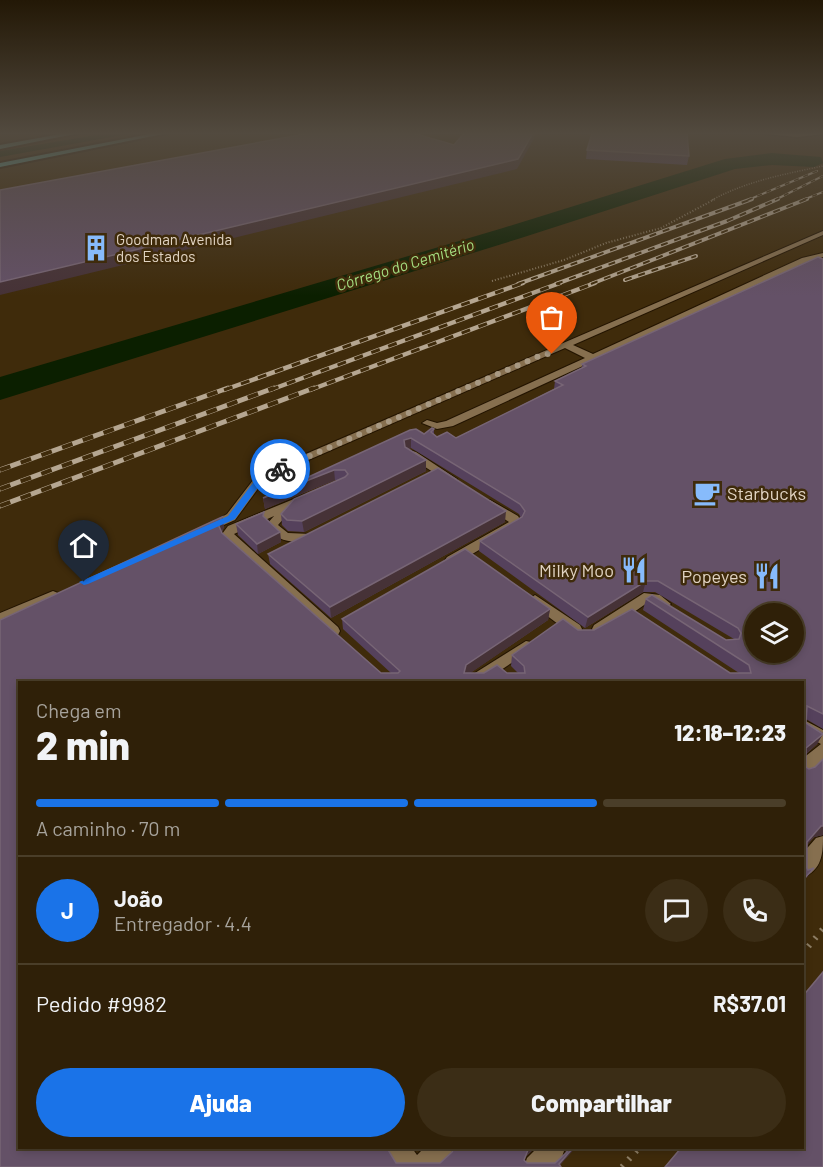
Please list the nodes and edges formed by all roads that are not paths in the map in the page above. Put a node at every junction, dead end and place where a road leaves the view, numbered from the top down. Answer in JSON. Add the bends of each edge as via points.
{"nodes":[{"id":1,"x":823,"y":233,"type":"edge"},
{"id":2,"x":789,"y":249,"type":"junction"},
{"id":3,"x":774,"y":255,"type":"junction"},
{"id":4,"x":821,"y":257,"type":"edge"},
{"id":5,"x":799,"y":263,"type":"junction"},
{"id":6,"x":569,"y":343,"type":"junction"},
{"id":7,"x":544,"y":354,"type":"junction"},
{"id":8,"x":594,"y":358,"type":"junction"},
{"id":9,"x":575,"y":368,"type":"junction"},
{"id":10,"x":430,"y":403,"type":"junction"},
{"id":11,"x":449,"y":424,"type":"junction"},
{"id":12,"x":447,"y":436,"type":"edge"},
{"id":13,"x":410,"y":453,"type":"edge"},
{"id":14,"x":458,"y":484,"type":"edge"},
{"id":15,"x":320,"y":492,"type":"edge"},
{"id":16,"x":478,"y":496,"type":"edge"},
{"id":17,"x":294,"y":502,"type":"junction"},
{"id":18,"x":200,"y":531,"type":"edge"},
{"id":19,"x":288,"y":547,"type":"edge"},
{"id":20,"x":438,"y":568,"type":"edge"},
{"id":21,"x":63,"y":591,"type":"edge"},
{"id":22,"x":523,"y":592,"type":"edge"},
{"id":23,"x":676,"y":612,"type":"edge"},
{"id":24,"x":0,"y":619,"type":"edge"},
{"id":25,"x":536,"y":639,"type":"edge"},
{"id":26,"x":344,"y":641,"type":"edge"},
{"id":27,"x":497,"y":666,"type":"junction"},
{"id":28,"x":509,"y":677,"type":"edge"},
{"id":29,"x":474,"y":681,"type":"edge"},
{"id":30,"x":804,"y":726,"type":"edge"},
{"id":31,"x":823,"y":738,"type":"edge"},
{"id":32,"x":823,"y":750,"type":"edge"},
{"id":33,"x":804,"y":769,"type":"edge"},
{"id":34,"x":823,"y":844,"type":"edge"},
{"id":35,"x":804,"y":867,"type":"edge"},
{"id":36,"x":400,"y":1149,"type":"edge"},
{"id":37,"x":553,"y":1149,"type":"edge"},
{"id":38,"x":427,"y":1162,"type":"edge"},
{"id":39,"x":536,"y":1167,"type":"edge"}],
"edges":[{"from":1,"to":2,"type":"lane"},
{"from":2,"to":3,"type":"lane"},
{"from":2,"to":4,"type":"lane"},
{"from":3,"to":5,"type":"lane"},
{"from":3,"to":6,"type":"lane"},
{"from":4,"to":5,"type":"lane"},
{"from":5,"to":8,"type":"lane"},
{"from":6,"to":7,"type":"lane"},
{"from":6,"to":8,"type":"lane","via":[[573,350]]},
{"from":7,"to":9,"type":"lane","via":[[563,358]]},
{"from":7,"to":10,"type":"lane"},
{"from":8,"to":9,"type":"lane"},
{"from":9,"to":11,"type":"lane"},
{"from":10,"to":11,"type":"lane","via":[[426,427]]},
{"from":10,"to":18,"type":"lane","via":[[261,477],[231,518]]},
{"from":11,"to":12,"type":"lane"},
{"from":13,"to":14,"type":"lane","via":[[433,474]]},
{"from":15,"to":17,"type":"lane"},
{"from":16,"to":20,"type":"lane","via":[[516,523],[472,555]]},
{"from":17,"to":19,"type":"lane","via":[[272,525],[284,537],[312,534]]},
{"from":17,"to":26,"type":"lane","via":[[228,534],[263,560],[333,625]]},
{"from":21,"to":24,"type":"lane"},
{"from":22,"to":23,"type":"lane","via":[[558,623],[587,636],[632,612],[649,597]]},
{"from":25,"to":27,"type":"lane"},
{"from":27,"to":28,"type":"lane"},
{"from":27,"to":29,"type":"lane"},
{"from":30,"to":31,"type":"lane"},
{"from":32,"to":33,"type":"lane"},
{"from":34,"to":35,"type":"lane"},
{"from":36,"to":38,"type":"lane"},
{"from":37,"to":39,"type":"lane"}]}
